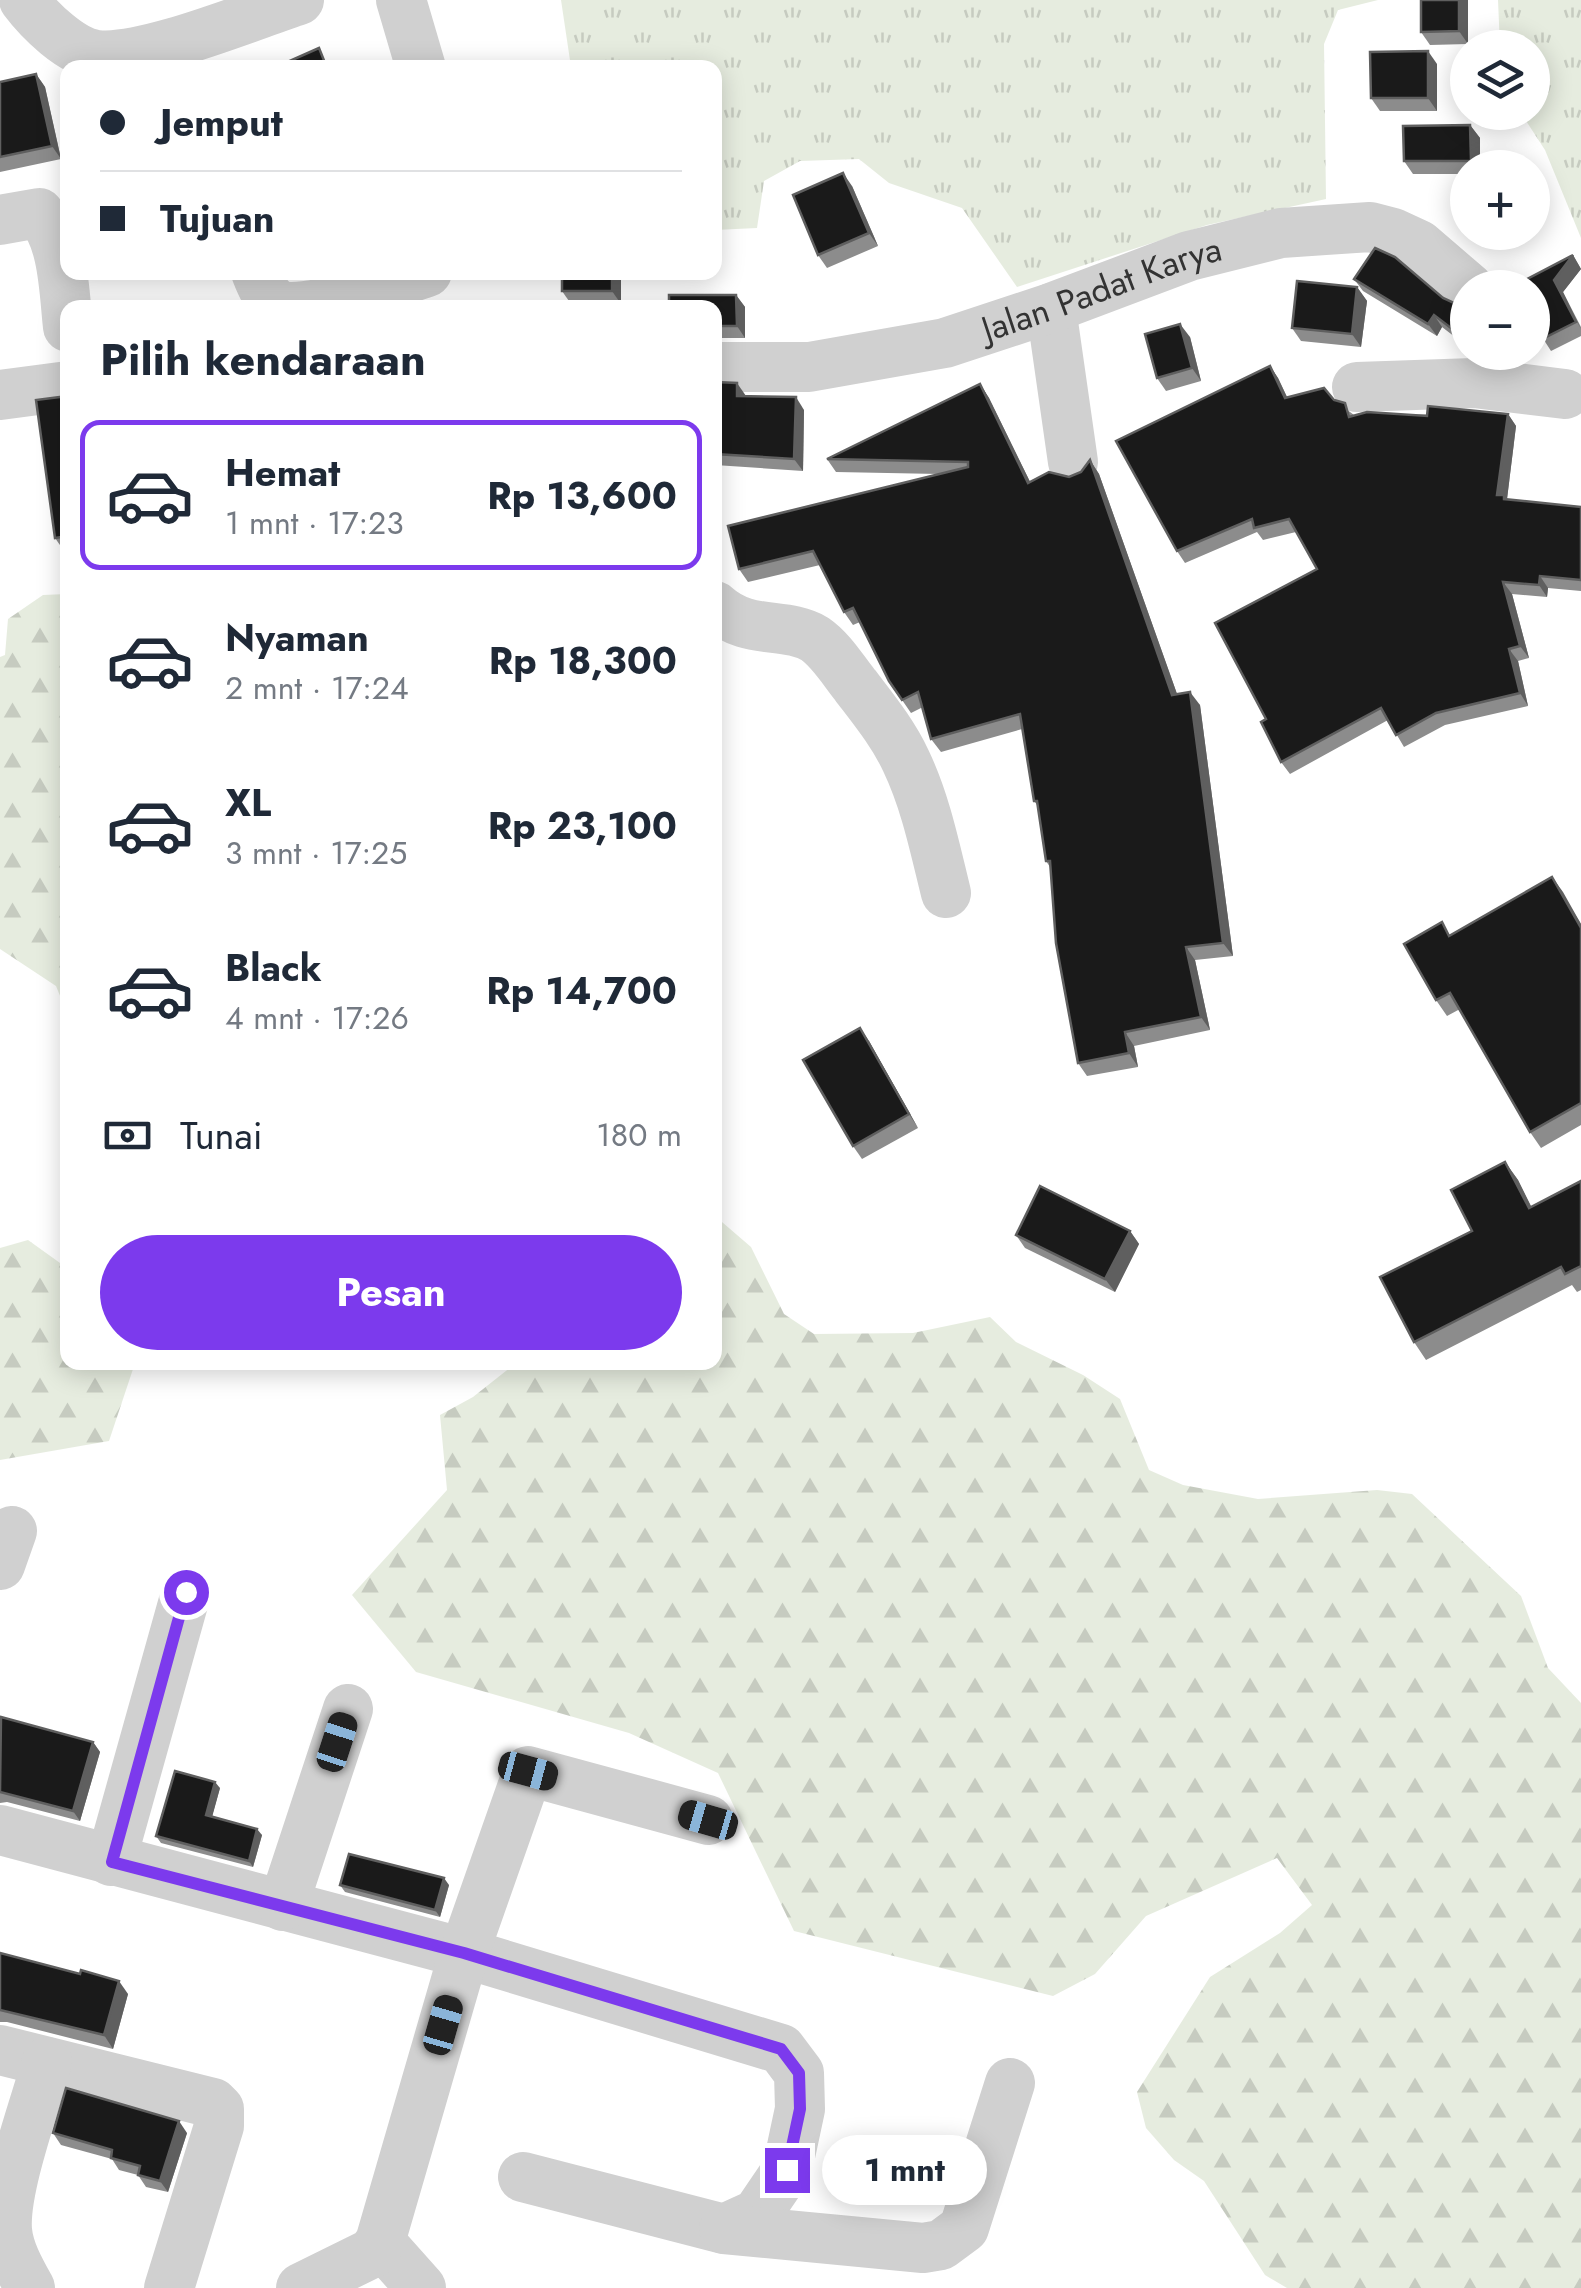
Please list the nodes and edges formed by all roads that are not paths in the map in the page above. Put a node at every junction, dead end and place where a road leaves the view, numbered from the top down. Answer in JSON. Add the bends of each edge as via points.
{"nodes":[{"id":1,"x":298,"y":0,"type":"edge"},
{"id":2,"x":401,"y":0,"type":"edge"},
{"id":3,"x":24,"y":3,"type":"edge"},
{"id":4,"x":183,"y":54,"type":"edge"},
{"id":5,"x":419,"y":60,"type":"edge"},
{"id":6,"x":0,"y":220,"type":"edge"},
{"id":7,"x":60,"y":270,"type":"edge"},
{"id":8,"x":1450,"y":272,"type":"edge"},
{"id":9,"x":259,"y":280,"type":"edge"},
{"id":10,"x":401,"y":280,"type":"edge"},
{"id":11,"x":274,"y":300,"type":"edge"},
{"id":12,"x":335,"y":300,"type":"edge"},
{"id":13,"x":1051,"y":308,"type":"junction"},
{"id":14,"x":722,"y":366,"type":"edge"},
{"id":15,"x":1547,"y":370,"type":"edge"},
{"id":16,"x":1357,"y":386,"type":"dead end"},
{"id":17,"x":60,"y":387,"type":"edge"},
{"id":18,"x":0,"y":394,"type":"edge"},
{"id":19,"x":1573,"y":404,"type":"edge"},
{"id":20,"x":1073,"y":462,"type":"dead end"},
{"id":21,"x":722,"y":612,"type":"edge"},
{"id":22,"x":946,"y":894,"type":"dead end"},
{"id":23,"x":186,"y":1592,"type":"dead end"},
{"id":24,"x":348,"y":1709,"type":"dead end"},
{"id":25,"x":708,"y":1820,"type":"dead end"},
{"id":26,"x":0,"y":1830,"type":"edge"},
{"id":27,"x":112,"y":1862,"type":"junction"},
{"id":28,"x":283,"y":1906,"type":"junction"},
{"id":29,"x":464,"y":1953,"type":"junction"},
{"id":30,"x":23,"y":2056,"type":"edge"},
{"id":31,"x":1010,"y":2083,"type":"dead end"},
{"id":32,"x":523,"y":2177,"type":"dead end"},
{"id":33,"x":724,"y":2229,"type":"junction"},
{"id":34,"x":380,"y":2242,"type":"junction"},
{"id":35,"x":30,"y":2288,"type":"edge"},
{"id":36,"x":169,"y":2288,"type":"edge"},
{"id":37,"x":300,"y":2288,"type":"edge"},
{"id":38,"x":420,"y":2288,"type":"edge"}],
"edges":[{"from":1,"to":4,"type":"street"},
{"from":2,"to":5,"type":"street"},
{"from":3,"to":4,"type":"street","via":[[74,47],[95,55]]},
{"from":6,"to":7,"type":"street","via":[[39,212],[49,223]]},
{"from":8,"to":13,"type":"street","name":"Jalan Padat Karya","via":[[1419,245],[1370,227],[1281,232],[1189,256]]},
{"from":9,"to":11,"type":"street"},
{"from":10,"to":12,"type":"street"},
{"from":13,"to":14,"type":"street","name":"Jalan Padat Karya","via":[[945,343],[809,367]]},
{"from":13,"to":20,"type":"street"},
{"from":15,"to":19,"type":"street"},
{"from":16,"to":19,"type":"street","via":[[1474,383]]},
{"from":17,"to":18,"type":"street"},
{"from":21,"to":22,"type":"street","via":[[761,629],[813,638],[830,654],[887,726],[907,763]]},
{"from":23,"to":27,"type":"street"},
{"from":24,"to":28,"type":"street"},
{"from":25,"to":29,"type":"street","via":[[528,1771]]},
{"from":26,"to":27,"type":"street"},
{"from":27,"to":28,"type":"street"},
{"from":28,"to":29,"type":"street"},
{"from":29,"to":33,"type":"street","via":[[781,2049],[799,2073],[800,2109],[787,2170],[757,2214]]},
{"from":29,"to":34,"type":"street"},
{"from":30,"to":35,"type":"street","via":[[7,2231]]},
{"from":30,"to":36,"type":"street","via":[[214,2103],[220,2110]]},
{"from":31,"to":33,"type":"street","via":[[964,2228],[942,2245]]},
{"from":32,"to":33,"type":"street"},
{"from":34,"to":37,"type":"street"},
{"from":34,"to":38,"type":"street"}]}
